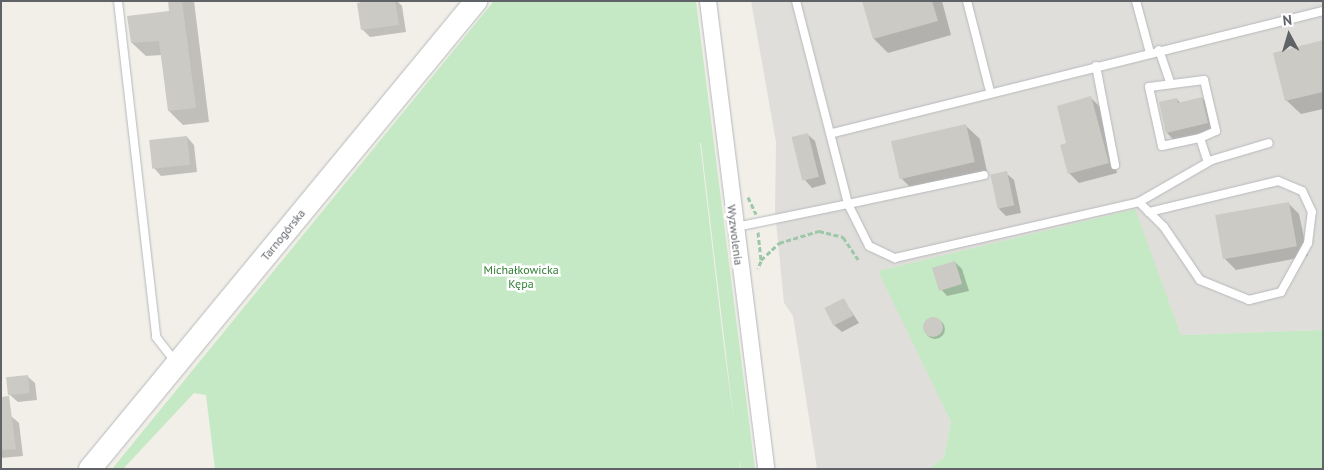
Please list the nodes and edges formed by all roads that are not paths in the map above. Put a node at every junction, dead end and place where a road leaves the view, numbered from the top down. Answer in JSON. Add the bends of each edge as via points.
{"nodes":[{"id":1,"x":118,"y":1,"type":"edge"},
{"id":2,"x":476,"y":1,"type":"edge"},
{"id":3,"x":708,"y":1,"type":"edge"},
{"id":4,"x":796,"y":1,"type":"edge"},
{"id":5,"x":967,"y":1,"type":"edge"},
{"id":6,"x":1136,"y":1,"type":"edge"},
{"id":7,"x":1323,"y":11,"type":"edge"},
{"id":8,"x":1160,"y":50,"type":"junction"},
{"id":9,"x":1150,"y":52,"type":"junction"},
{"id":10,"x":1096,"y":66,"type":"junction"},
{"id":11,"x":1171,"y":84,"type":"junction"},
{"id":12,"x":990,"y":91,"type":"junction"},
{"id":13,"x":832,"y":133,"type":"junction"},
{"id":14,"x":1200,"y":138,"type":"junction"},
{"id":15,"x":1269,"y":143,"type":"dead end"},
{"id":16,"x":1208,"y":162,"type":"junction"},
{"id":17,"x":1115,"y":165,"type":"dead end"},
{"id":18,"x":984,"y":175,"type":"dead end"},
{"id":19,"x":1139,"y":202,"type":"junction"},
{"id":20,"x":848,"y":204,"type":"junction"},
{"id":21,"x":1149,"y":212,"type":"junction"},
{"id":22,"x":734,"y":228,"type":"junction"},
{"id":23,"x":178,"y":364,"type":"junction"},
{"id":24,"x":90,"y":469,"type":"edge"},
{"id":25,"x":766,"y":469,"type":"edge"}],
"edges":[{"from":1,"to":23,"type":"lane","via":[[156,337]]},
{"from":2,"to":23,"type":"street","name":"Tarnogórska"},
{"from":3,"to":22,"type":"street","name":"Wyzwolenia"},
{"from":4,"to":13,"type":"lane"},
{"from":5,"to":12,"type":"lane"},
{"from":6,"to":9,"type":"lane"},
{"from":7,"to":8,"type":"lane"},
{"from":8,"to":9,"type":"lane"},
{"from":8,"to":11,"type":"lane"},
{"from":9,"to":10,"type":"lane"},
{"from":10,"to":12,"type":"lane"},
{"from":10,"to":17,"type":"lane"},
{"from":11,"to":14,"type":"lane","via":[[1204,80],[1216,131]]},
{"from":11,"to":14,"type":"lane","via":[[1149,87],[1162,146]]},
{"from":12,"to":13,"type":"lane"},
{"from":13,"to":20,"type":"lane"},
{"from":14,"to":16,"type":"lane"},
{"from":15,"to":16,"type":"lane"},
{"from":16,"to":19,"type":"lane"},
{"from":18,"to":20,"type":"lane"},
{"from":19,"to":20,"type":"lane","via":[[895,258],[870,246]]},
{"from":19,"to":21,"type":"lane"},
{"from":20,"to":22,"type":"lane"},
{"from":21,"to":21,"type":"lane","via":[[1164,227],[1200,280],[1249,300],[1281,292],[1308,243],[1312,212],[1302,191],[1278,181]]},
{"from":22,"to":25,"type":"street","name":"Wyzwolenia"},
{"from":23,"to":24,"type":"street","name":"Tarnogórska"}]}
